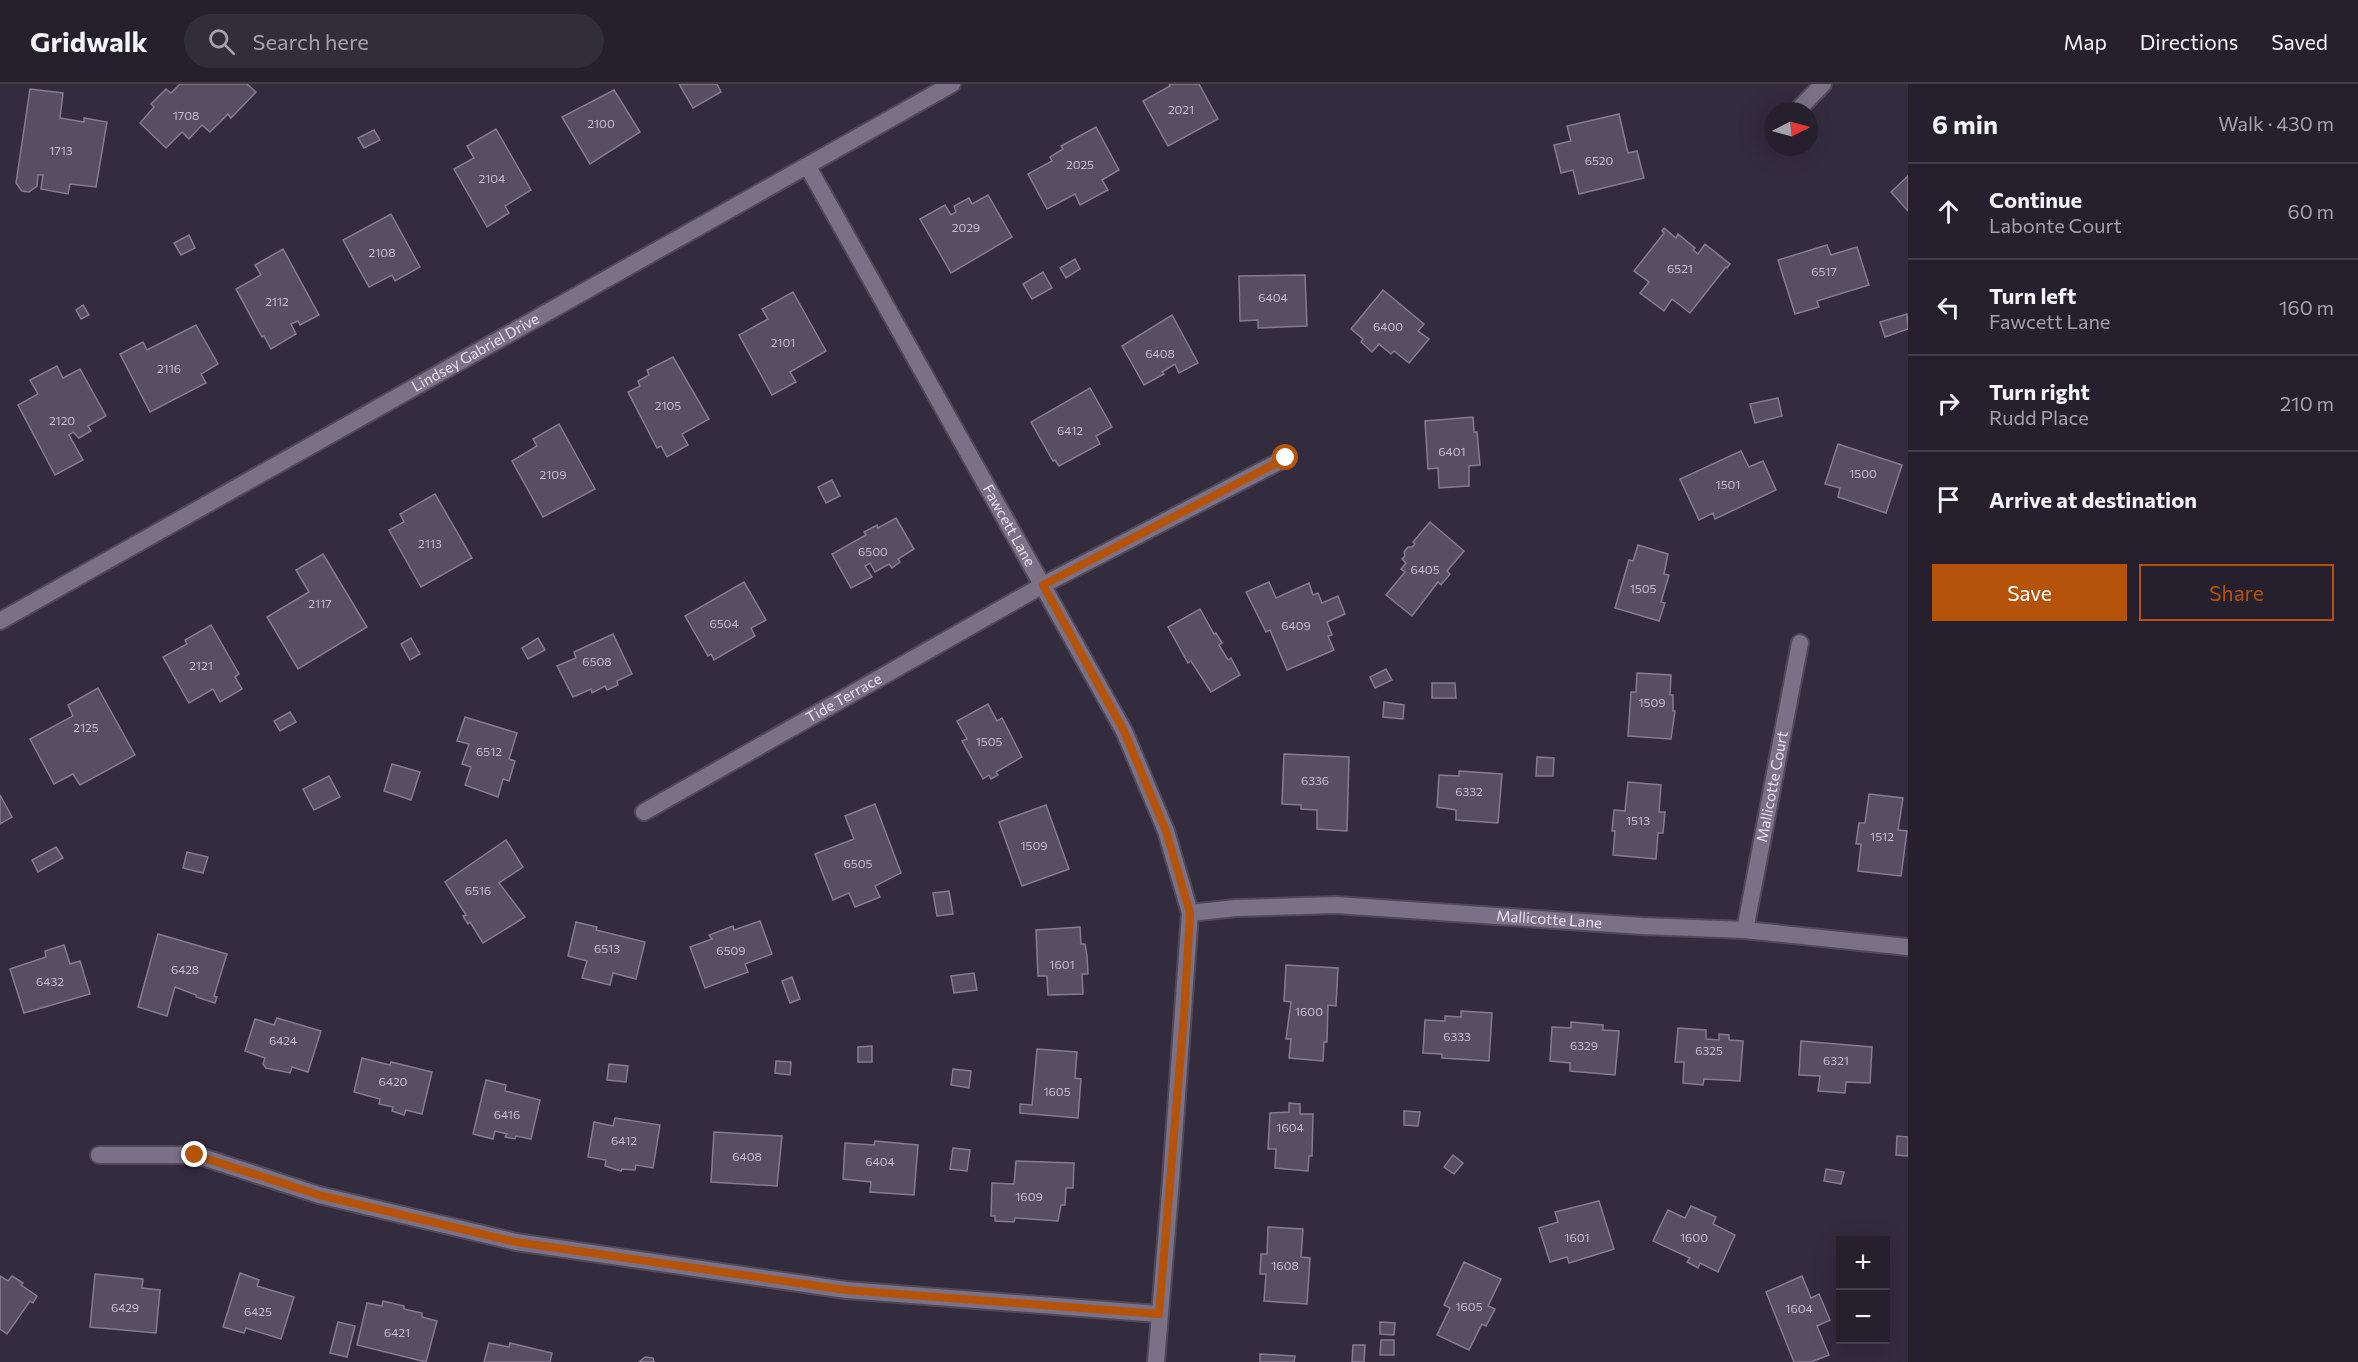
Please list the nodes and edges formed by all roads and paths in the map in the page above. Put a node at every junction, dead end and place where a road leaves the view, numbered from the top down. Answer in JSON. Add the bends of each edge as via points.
{"nodes":[{"id":1,"x":952,"y":84,"type":"edge"},
{"id":2,"x":1823,"y":84,"type":"edge"},
{"id":3,"x":1806,"y":102,"type":"edge"},
{"id":4,"x":808,"y":167,"type":"junction"},
{"id":5,"x":1286,"y":458,"type":"dead end"},
{"id":6,"x":1043,"y":585,"type":"junction"},
{"id":7,"x":0,"y":621,"type":"edge"},
{"id":8,"x":1800,"y":643,"type":"dead end"},
{"id":9,"x":644,"y":812,"type":"dead end"},
{"id":10,"x":1190,"y":913,"type":"junction"},
{"id":11,"x":1745,"y":930,"type":"junction"},
{"id":12,"x":1908,"y":947,"type":"edge"},
{"id":13,"x":99,"y":1155,"type":"dead end"},
{"id":14,"x":1159,"y":1314,"type":"junction"},
{"id":15,"x":1156,"y":1362,"type":"edge"}],
"edges":[{"from":1,"to":4,"type":"street","name":"Lindsey Gabriel Drive"},
{"from":2,"to":3,"type":"street"},
{"from":4,"to":6,"type":"street","name":"Fawcett Lane"},
{"from":4,"to":7,"type":"street","name":"Lindsey Gabriel Drive"},
{"from":5,"to":6,"type":"street","name":"Tide Terrace"},
{"from":6,"to":9,"type":"street","name":"Tide Terrace"},
{"from":6,"to":10,"type":"street","name":"Fawcett Lane","via":[[1124,731],[1166,831]]},
{"from":8,"to":11,"type":"street","name":"Mallicotte Court"},
{"from":10,"to":11,"type":"street","name":"Mallicotte Lane","via":[[1336,905]]},
{"from":10,"to":14,"type":"street","name":"Fawcett Lane"},
{"from":11,"to":12,"type":"street","name":"Mallicotte Lane"},
{"from":13,"to":14,"type":"street","via":[[195,1155],[319,1195],[528,1244],[846,1290]]},
{"from":14,"to":15,"type":"street","name":"Fawcett Lane"}]}
